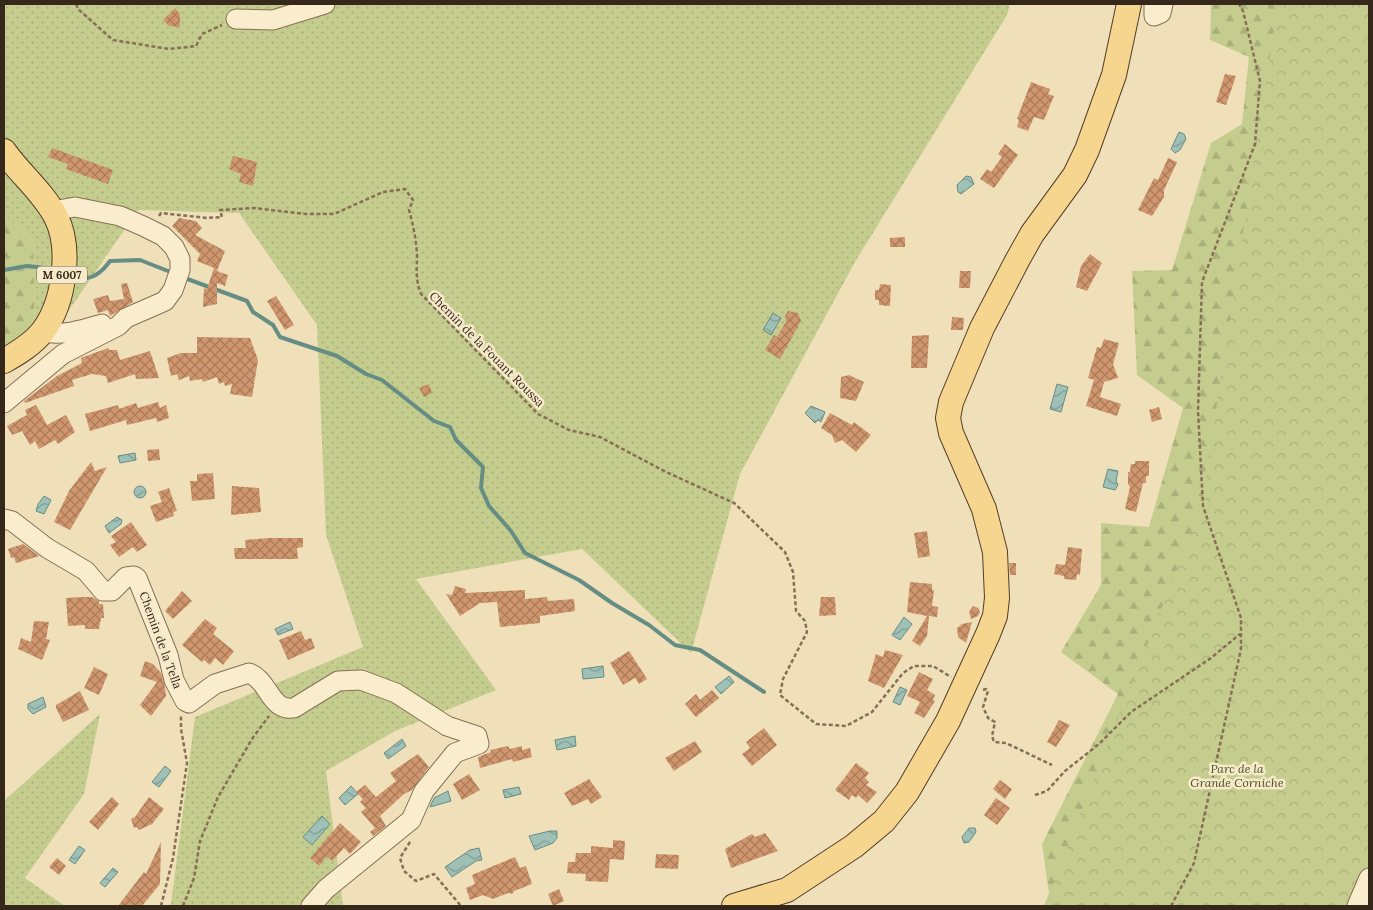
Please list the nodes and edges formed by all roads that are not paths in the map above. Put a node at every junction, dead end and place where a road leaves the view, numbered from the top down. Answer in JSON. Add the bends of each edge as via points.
{"nodes":[{"id":1,"x":325,"y":4,"type":"edge"},
{"id":2,"x":1129,"y":4,"type":"edge"},
{"id":3,"x":1154,"y":4,"type":"edge"},
{"id":4,"x":1163,"y":4,"type":"edge"},
{"id":5,"x":236,"y":19,"type":"road end"},
{"id":6,"x":4,"y":151,"type":"edge"},
{"id":7,"x":57,"y":221,"type":"junction"},
{"id":8,"x":126,"y":318,"type":"junction"},
{"id":9,"x":47,"y":325,"type":"junction"},
{"id":10,"x":4,"y":361,"type":"edge"},
{"id":11,"x":4,"y":403,"type":"edge"},
{"id":12,"x":4,"y":519,"type":"edge"},
{"id":13,"x":1369,"y":878,"type":"edge"},
{"id":14,"x":311,"y":906,"type":"edge"},
{"id":15,"x":734,"y":906,"type":"edge"},
{"id":16,"x":1357,"y":906,"type":"edge"}],
"edges":[{"from":1,"to":5,"type":"street","via":[[273,20]]},
{"from":2,"to":15,"type":"main road","via":[[1114,75],[1075,175],[1018,259],[982,328],[951,402],[948,418],[951,433],[984,509],[997,573],[995,616],[965,686],[907,792],[884,821],[854,846],[787,890]]},
{"from":3,"to":4,"type":"street","via":[[1154,16],[1161,14]]},
{"from":6,"to":7,"type":"main road"},
{"from":7,"to":8,"type":"street","via":[[75,207],[120,216],[163,236],[177,252],[178,276],[165,301]]},
{"from":7,"to":9,"type":"main road","number":"M 6007","via":[[64,250],[61,282]]},
{"from":8,"to":9,"type":"street","via":[[54,335]]},
{"from":8,"to":11,"type":"street","via":[[118,326],[63,354]]},
{"from":9,"to":10,"type":"main road","via":[[23,350]]},
{"from":12,"to":14,"type":"street","name":"Chemin de la Tella","via":[[12,521],[47,548],[86,571],[103,591],[116,589],[126,577],[137,578],[182,698],[190,702],[215,684],[249,673],[260,679],[283,708],[294,708],[338,681],[360,680],[396,693],[447,726],[477,736],[479,744],[455,753],[438,772],[424,791],[411,820],[326,889]]},
{"from":13,"to":16,"type":"street"}]}
